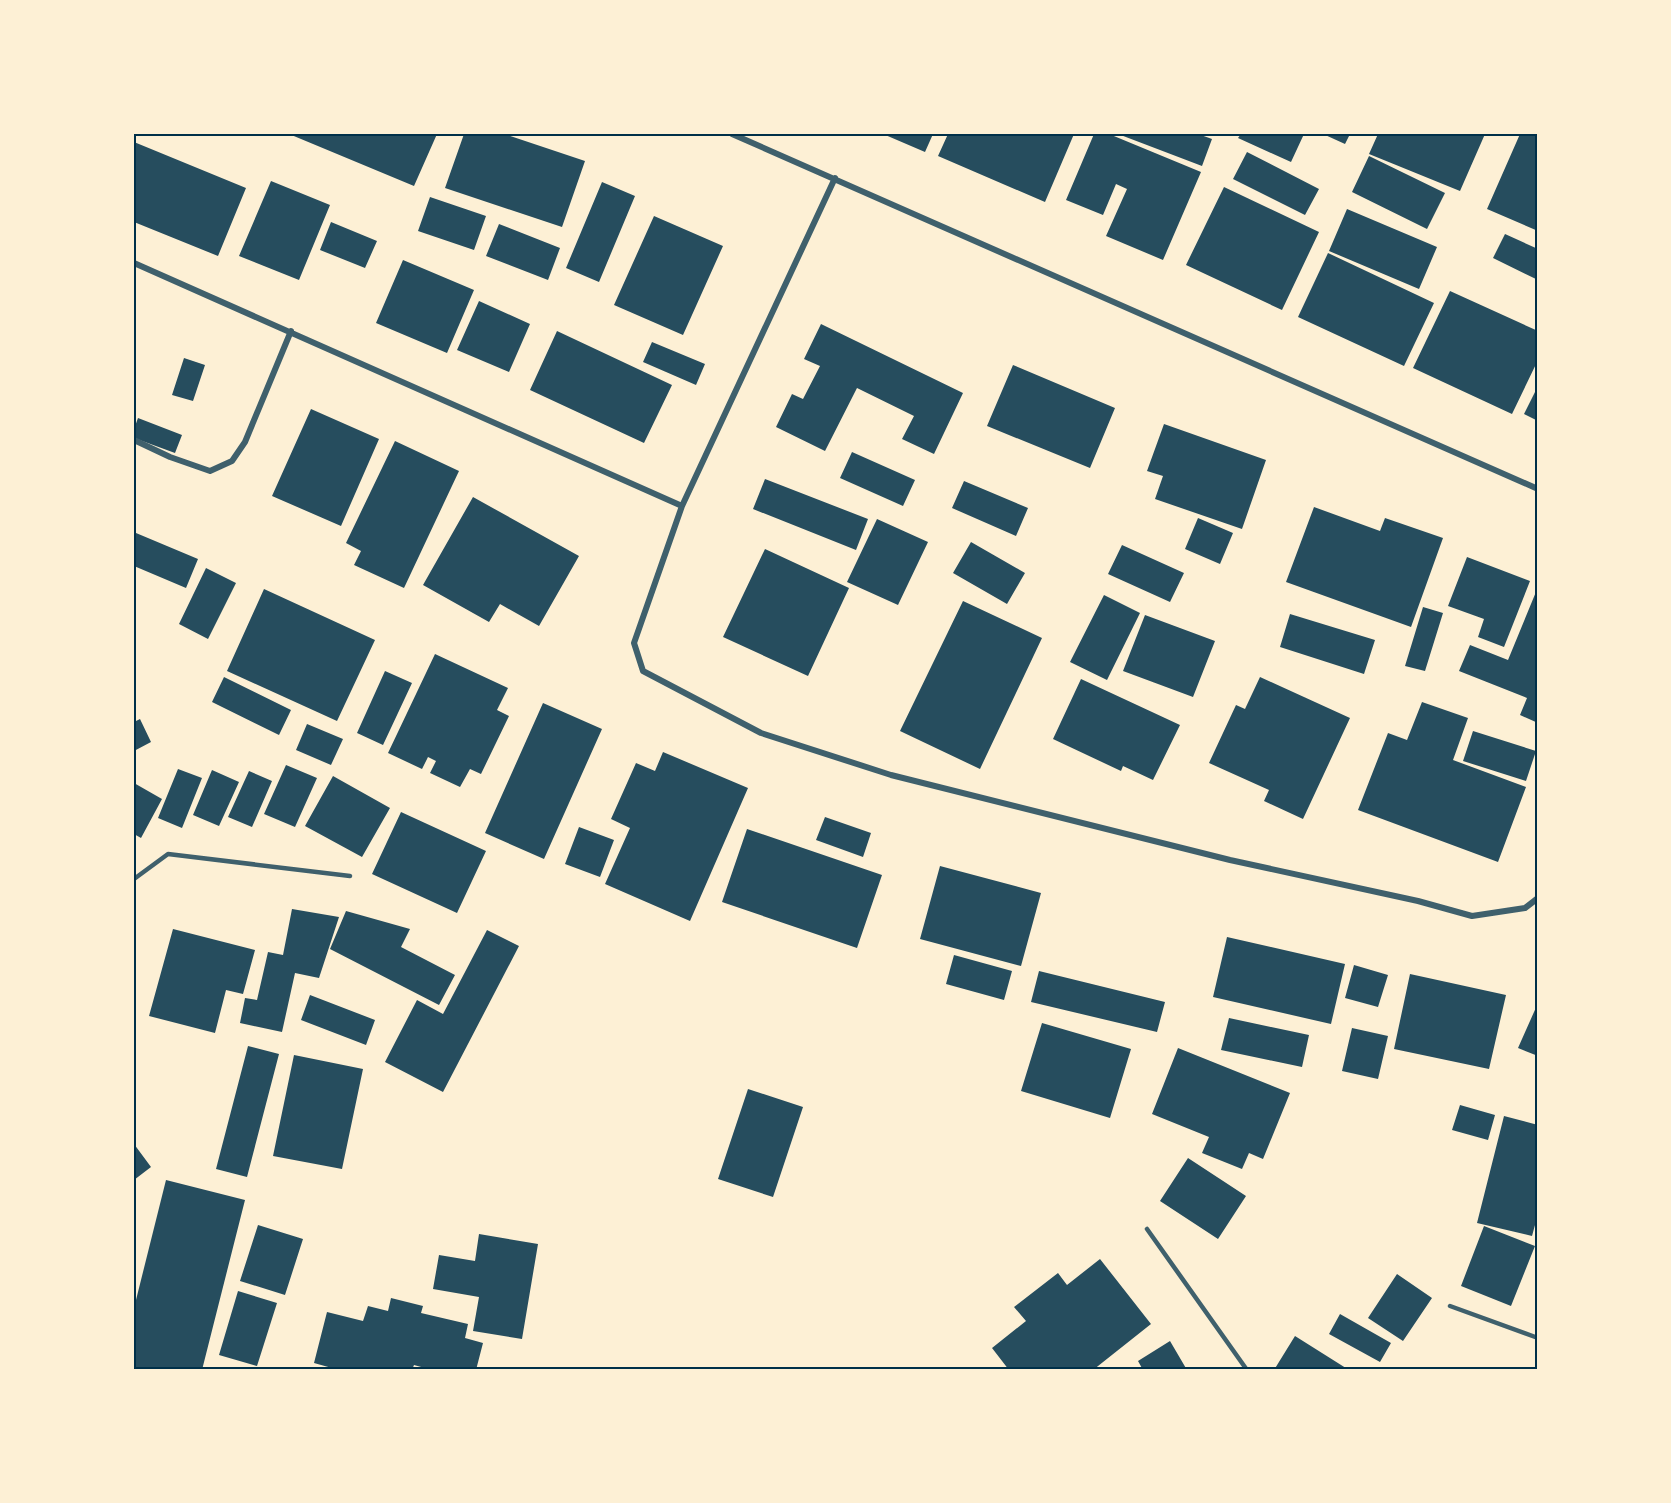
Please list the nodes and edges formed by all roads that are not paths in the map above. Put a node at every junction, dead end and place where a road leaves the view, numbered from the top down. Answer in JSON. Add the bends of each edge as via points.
{"nodes":[{"id":1,"x":732,"y":134,"type":"edge"},
{"id":2,"x":835,"y":178,"type":"junction"},
{"id":3,"x":134,"y":262,"type":"edge"},
{"id":4,"x":291,"y":331,"type":"junction"},
{"id":5,"x":134,"y":440,"type":"edge"},
{"id":6,"x":1538,"y":489,"type":"edge"},
{"id":7,"x":682,"y":506,"type":"junction"},
{"id":8,"x":350,"y":876,"type":"dead end"},
{"id":9,"x":134,"y":879,"type":"edge"},
{"id":10,"x":1538,"y":898,"type":"edge"},
{"id":11,"x":1147,"y":1229,"type":"dead end"},
{"id":12,"x":1450,"y":1306,"type":"dead end"},
{"id":13,"x":1538,"y":1338,"type":"edge"},
{"id":14,"x":1247,"y":1370,"type":"edge"}],
"edges":[{"from":1,"to":2,"type":"street"},
{"from":2,"to":6,"type":"street"},
{"from":2,"to":7,"type":"street"},
{"from":3,"to":4,"type":"street"},
{"from":4,"to":5,"type":"street","via":[[245,442],[232,461],[210,471]]},
{"from":4,"to":7,"type":"street"},
{"from":7,"to":10,"type":"street","via":[[634,643],[643,671],[761,733],[891,776],[1472,916],[1525,908]]},
{"from":8,"to":9,"type":"lane","via":[[168,854]]},
{"from":11,"to":14,"type":"lane"},
{"from":12,"to":13,"type":"lane"}]}
